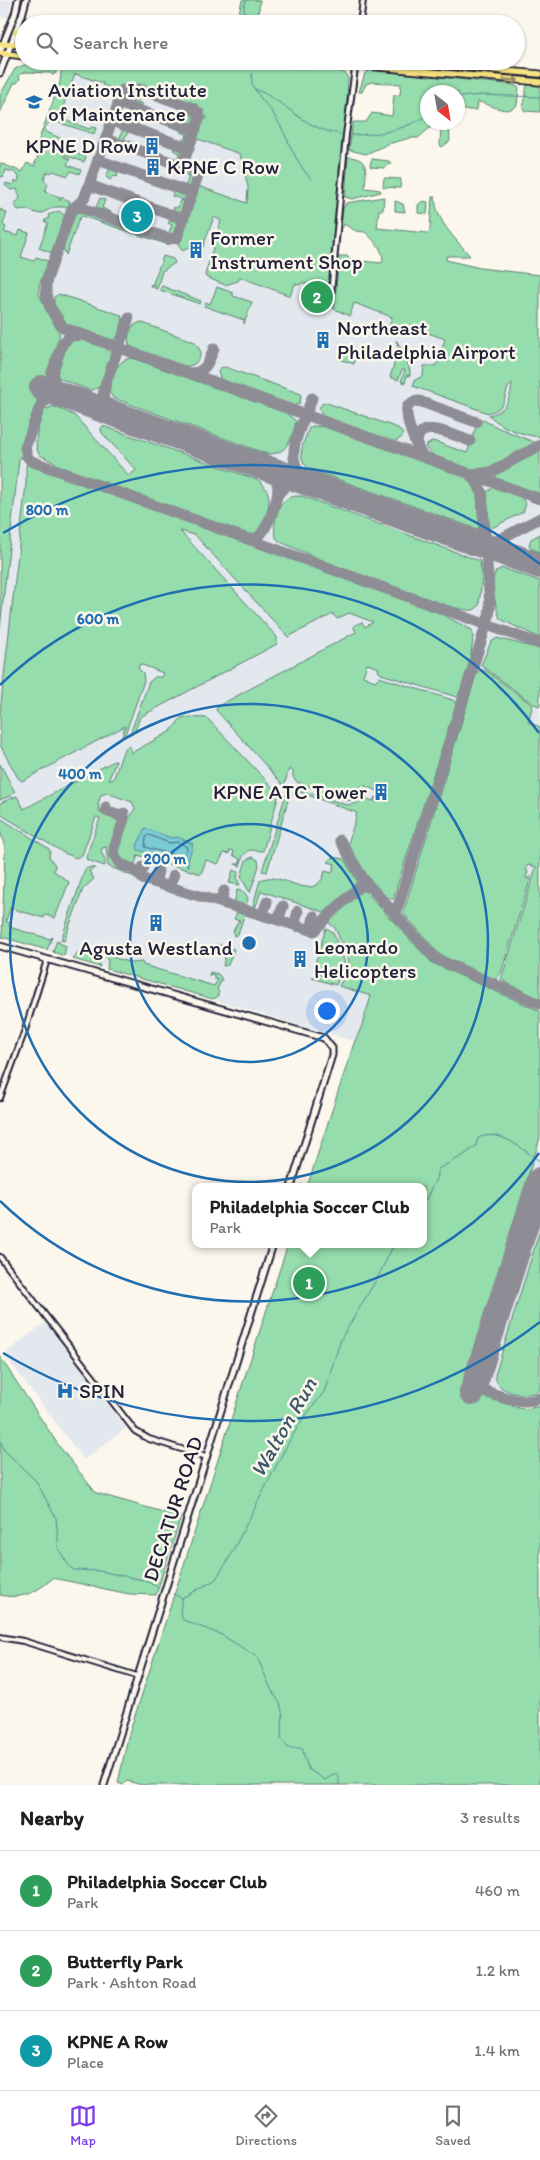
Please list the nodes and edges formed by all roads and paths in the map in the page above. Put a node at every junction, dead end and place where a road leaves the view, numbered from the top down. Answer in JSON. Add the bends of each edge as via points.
{"nodes":[{"id":1,"x":18,"y":0,"type":"edge"},
{"id":2,"x":26,"y":0,"type":"edge"},
{"id":3,"x":363,"y":0,"type":"edge"},
{"id":4,"x":21,"y":15,"type":"edge"},
{"id":5,"x":361,"y":15,"type":"edge"},
{"id":6,"x":15,"y":34,"type":"edge"},
{"id":7,"x":1,"y":45,"type":"edge"},
{"id":8,"x":11,"y":45,"type":"junction"},
{"id":9,"x":15,"y":45,"type":"edge"},
{"id":10,"x":0,"y":52,"type":"edge"},
{"id":11,"x":8,"y":54,"type":"junction"},
{"id":12,"x":15,"y":55,"type":"edge"},
{"id":13,"x":355,"y":70,"type":"edge"},
{"id":14,"x":419,"y":70,"type":"edge"},
{"id":15,"x":483,"y":70,"type":"edge"},
{"id":16,"x":494,"y":70,"type":"edge"},
{"id":17,"x":0,"y":73,"type":"edge"},
{"id":18,"x":540,"y":74,"type":"edge"},
{"id":19,"x":482,"y":77,"type":"junction"},
{"id":20,"x":540,"y":82,"type":"edge"},
{"id":21,"x":330,"y":304,"type":"dead end"},
{"id":22,"x":0,"y":946,"type":"edge"},
{"id":23,"x":48,"y":960,"type":"junction"},
{"id":24,"x":0,"y":1098,"type":"edge"},
{"id":25,"x":292,"y":1183,"type":"edge"},
{"id":26,"x":272,"y":1248,"type":"edge"},
{"id":27,"x":0,"y":1257,"type":"edge"},
{"id":28,"x":207,"y":1457,"type":"junction"},
{"id":29,"x":0,"y":1637,"type":"edge"},
{"id":30,"x":137,"y":1676,"type":"junction"},
{"id":31,"x":104,"y":1785,"type":"edge"}],
"edges":[{"from":1,"to":7,"type":"street"},
{"from":2,"to":4,"type":"street"},
{"from":3,"to":5,"type":"street"},
{"from":6,"to":8,"type":"street"},
{"from":7,"to":8,"type":"main road"},
{"from":7,"to":10,"type":"street"},
{"from":8,"to":9,"type":"main road"},
{"from":8,"to":11,"type":"street"},
{"from":10,"to":11,"type":"main road"},
{"from":11,"to":12,"type":"main road"},
{"from":11,"to":17,"type":"street"},
{"from":13,"to":21,"type":"street"},
{"from":14,"to":19,"type":"main road"},
{"from":15,"to":19,"type":"main road"},
{"from":16,"to":18,"type":"main road"},
{"from":19,"to":20,"type":"main road","one_way":true},
{"from":22,"to":23,"type":"street"},
{"from":23,"to":24,"type":"street"},
{"from":23,"to":25,"type":"street","via":[[319,1036],[329,1043],[333,1052]]},
{"from":26,"to":28,"type":"street","name":"DECATUR ROAD"},
{"from":27,"to":28,"type":"street","via":[[132,1428],[149,1439]]},
{"from":28,"to":30,"type":"street","name":"DECATUR ROAD"},
{"from":29,"to":30,"type":"street"},
{"from":30,"to":31,"type":"street","name":"DECATUR ROAD"}]}
